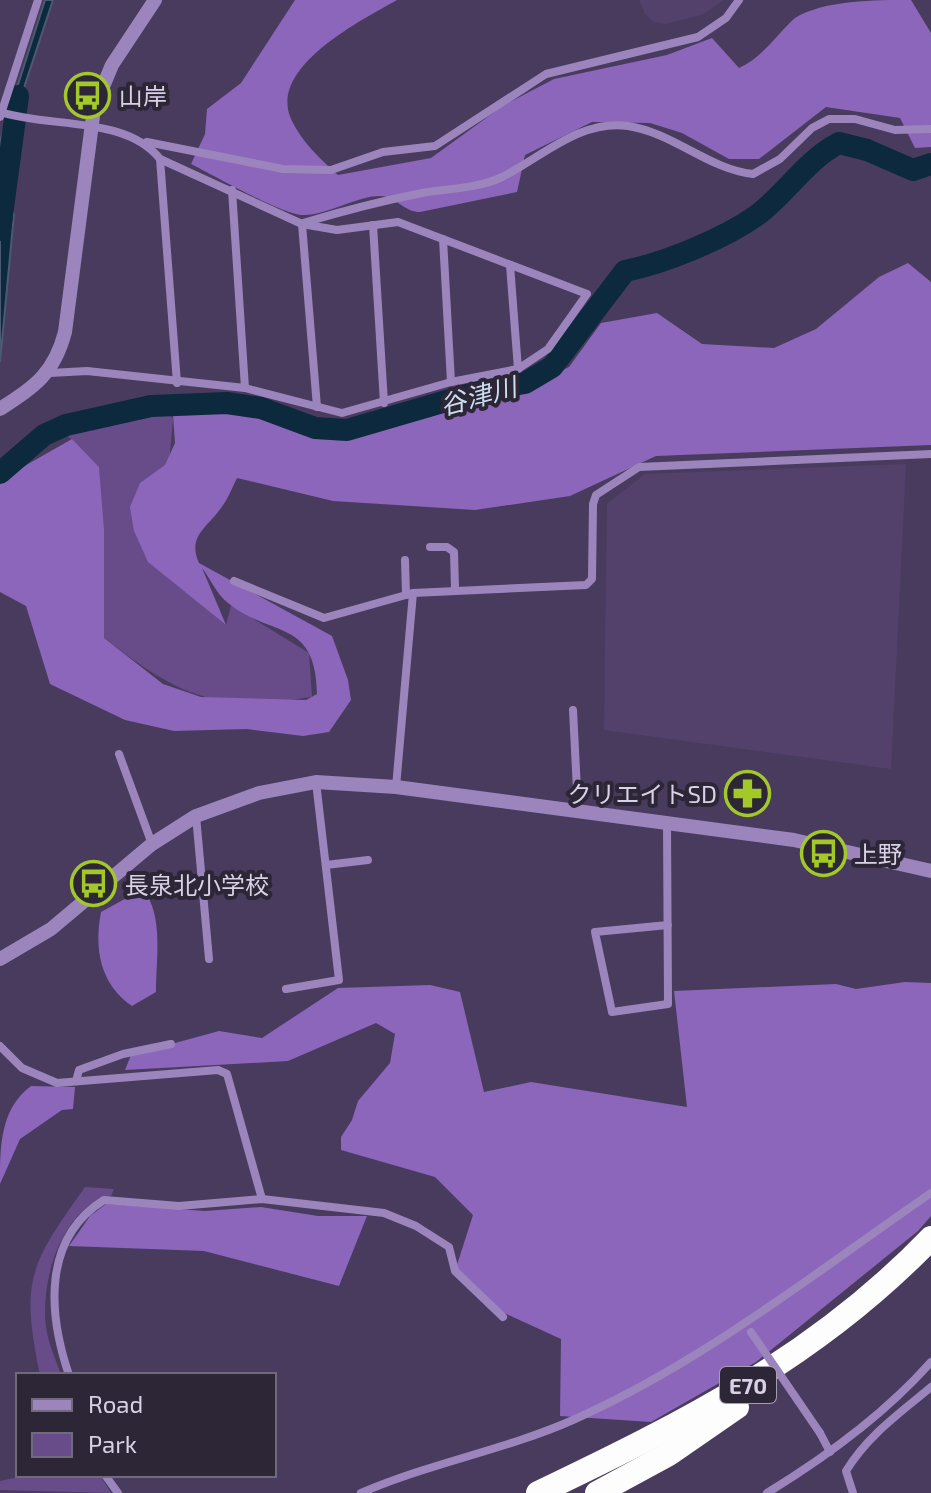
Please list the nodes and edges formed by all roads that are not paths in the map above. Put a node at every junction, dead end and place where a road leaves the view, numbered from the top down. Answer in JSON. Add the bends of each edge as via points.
{"nodes":[{"id":1,"x":38,"y":0,"type":"edge"},
{"id":2,"x":155,"y":0,"type":"edge"},
{"id":3,"x":739,"y":0,"type":"edge"},
{"id":4,"x":1,"y":114,"type":"edge"},
{"id":5,"x":90,"y":127,"type":"junction"},
{"id":6,"x":931,"y":129,"type":"edge"},
{"id":7,"x":146,"y":142,"type":"junction"},
{"id":8,"x":160,"y":159,"type":"junction"},
{"id":9,"x":232,"y":190,"type":"junction"},
{"id":10,"x":302,"y":224,"type":"junction"},
{"id":11,"x":373,"y":225,"type":"junction"},
{"id":12,"x":443,"y":239,"type":"junction"},
{"id":13,"x":510,"y":265,"type":"junction"},
{"id":14,"x":518,"y":369,"type":"junction"},
{"id":15,"x":50,"y":373,"type":"junction"},
{"id":16,"x":451,"y":382,"type":"junction"},
{"id":17,"x":177,"y":383,"type":"junction"},
{"id":18,"x":245,"y":388,"type":"junction"},
{"id":19,"x":384,"y":403,"type":"junction"},
{"id":20,"x":6,"y":405,"type":"edge"},
{"id":21,"x":317,"y":407,"type":"junction"},
{"id":22,"x":931,"y":454,"type":"edge"},
{"id":23,"x":430,"y":547,"type":"dead end"},
{"id":24,"x":405,"y":560,"type":"dead end"},
{"id":25,"x":234,"y":581,"type":"dead end"},
{"id":26,"x":455,"y":589,"type":"junction"},
{"id":27,"x":409,"y":594,"type":"junction"},
{"id":28,"x":573,"y":710,"type":"dead end"},
{"id":29,"x":119,"y":754,"type":"dead end"},
{"id":30,"x":316,"y":782,"type":"junction"},
{"id":31,"x":396,"y":787,"type":"junction"},
{"id":32,"x":578,"y":810,"type":"junction"},
{"id":33,"x":196,"y":816,"type":"junction"},
{"id":34,"x":667,"y":821,"type":"junction"},
{"id":35,"x":152,"y":844,"type":"junction"},
{"id":36,"x":368,"y":860,"type":"dead end"},
{"id":37,"x":326,"y":865,"type":"junction"},
{"id":38,"x":931,"y":871,"type":"edge"},
{"id":39,"x":668,"y":925,"type":"junction"},
{"id":40,"x":0,"y":959,"type":"edge"},
{"id":41,"x":209,"y":959,"type":"dead end"},
{"id":42,"x":286,"y":989,"type":"dead end"},
{"id":43,"x":171,"y":1044,"type":"dead end"},
{"id":44,"x":0,"y":1046,"type":"edge"},
{"id":45,"x":76,"y":1081,"type":"junction"},
{"id":46,"x":931,"y":1193,"type":"edge"},
{"id":47,"x":262,"y":1199,"type":"junction"},
{"id":48,"x":931,"y":1238,"type":"edge"},
{"id":49,"x":931,"y":1250,"type":"edge"},
{"id":50,"x":503,"y":1317,"type":"dead end"},
{"id":51,"x":742,"y":1323,"type":"junction"},
{"id":52,"x":931,"y":1362,"type":"edge"},
{"id":53,"x":68,"y":1373,"type":"edge"},
{"id":54,"x":766,"y":1387,"type":"junction"},
{"id":55,"x":931,"y":1387,"type":"edge"},
{"id":56,"x":863,"y":1424,"type":"junction"},
{"id":57,"x":873,"y":1434,"type":"junction"},
{"id":58,"x":830,"y":1452,"type":"junction"},
{"id":59,"x":361,"y":1493,"type":"edge"},
{"id":60,"x":538,"y":1493,"type":"edge"},
{"id":61,"x":560,"y":1493,"type":"edge"},
{"id":62,"x":597,"y":1493,"type":"edge"},
{"id":63,"x":767,"y":1493,"type":"edge"},
{"id":64,"x":853,"y":1493,"type":"edge"}],
"edges":[{"from":1,"to":4,"type":"street"},
{"from":2,"to":5,"type":"street","via":[[112,65]]},
{"from":3,"to":7,"type":"street","via":[[726,18],[698,37],[546,74],[435,146],[383,152],[331,170],[283,169]]},
{"from":4,"to":5,"type":"street"},
{"from":5,"to":7,"type":"street"},
{"from":5,"to":15,"type":"street","via":[[65,332]]},
{"from":6,"to":10,"type":"street","via":[[895,130],[855,119],[829,119],[753,174],[720,165],[658,134],[626,126],[594,128],[497,179],[369,203]]},
{"from":7,"to":8,"type":"street"},
{"from":8,"to":9,"type":"street"},
{"from":8,"to":17,"type":"street"},
{"from":9,"to":10,"type":"street"},
{"from":9,"to":18,"type":"street"},
{"from":10,"to":11,"type":"street","via":[[337,230]]},
{"from":10,"to":21,"type":"street"},
{"from":11,"to":12,"type":"street","via":[[398,222]]},
{"from":11,"to":19,"type":"street"},
{"from":12,"to":13,"type":"street"},
{"from":12,"to":16,"type":"street"},
{"from":13,"to":14,"type":"street"},
{"from":13,"to":14,"type":"street","via":[[587,294],[548,349]]},
{"from":14,"to":16,"type":"street"},
{"from":15,"to":17,"type":"street","via":[[87,371]]},
{"from":15,"to":20,"type":"street"},
{"from":16,"to":19,"type":"street"},
{"from":17,"to":18,"type":"street"},
{"from":18,"to":21,"type":"street"},
{"from":19,"to":21,"type":"street","via":[[342,413]]},
{"from":22,"to":26,"type":"street","via":[[639,467],[596,495],[592,579],[586,585]]},
{"from":23,"to":26,"type":"street","via":[[454,552]]},
{"from":24,"to":27,"type":"street"},
{"from":25,"to":27,"type":"street","via":[[324,618]]},
{"from":26,"to":27,"type":"street"},
{"from":27,"to":31,"type":"street"},
{"from":28,"to":32,"type":"street"},
{"from":29,"to":35,"type":"street"},
{"from":30,"to":31,"type":"street"},
{"from":30,"to":33,"type":"street","via":[[259,793]]},
{"from":30,"to":37,"type":"street"},
{"from":31,"to":32,"type":"street"},
{"from":32,"to":34,"type":"street"},
{"from":33,"to":35,"type":"street"},
{"from":33,"to":41,"type":"street"},
{"from":34,"to":38,"type":"street","via":[[809,842]]},
{"from":34,"to":39,"type":"street"},
{"from":35,"to":40,"type":"street","via":[[51,929]]},
{"from":36,"to":37,"type":"street"},
{"from":37,"to":42,"type":"street","via":[[339,980]]},
{"from":39,"to":39,"type":"street","via":[[668,1004],[612,1012],[595,932]]},
{"from":43,"to":45,"type":"street","via":[[79,1070]]},
{"from":44,"to":45,"type":"street","via":[[22,1068],[57,1083]]},
{"from":45,"to":47,"type":"street","via":[[218,1070],[227,1074]]},
{"from":46,"to":51,"type":"street"},
{"from":47,"to":50,"type":"street","via":[[384,1213],[416,1226],[449,1247],[455,1271]]},
{"from":47,"to":53,"type":"street","via":[[179,1206],[104,1200],[95,1205],[64,1247],[55,1273],[54,1322]]},
{"from":48,"to":60,"type":"highway","number":"E70","via":[[850,1316],[759,1379]]},
{"from":49,"to":54,"type":"highway","number":"E70","via":[[856,1321]]},
{"from":51,"to":58,"type":"street","bridge":true},
{"from":51,"to":59,"type":"street","via":[[620,1398],[571,1421],[404,1474]]},
{"from":52,"to":56,"type":"street","via":[[902,1394]]},
{"from":54,"to":61,"type":"highway","number":"E70"},
{"from":54,"to":62,"type":"highway","via":[[669,1454]]},
{"from":55,"to":57,"type":"street"},
{"from":56,"to":57,"type":"street"},
{"from":56,"to":58,"type":"street"},
{"from":57,"to":64,"type":"street","via":[[846,1471]]},
{"from":58,"to":63,"type":"street"}]}
